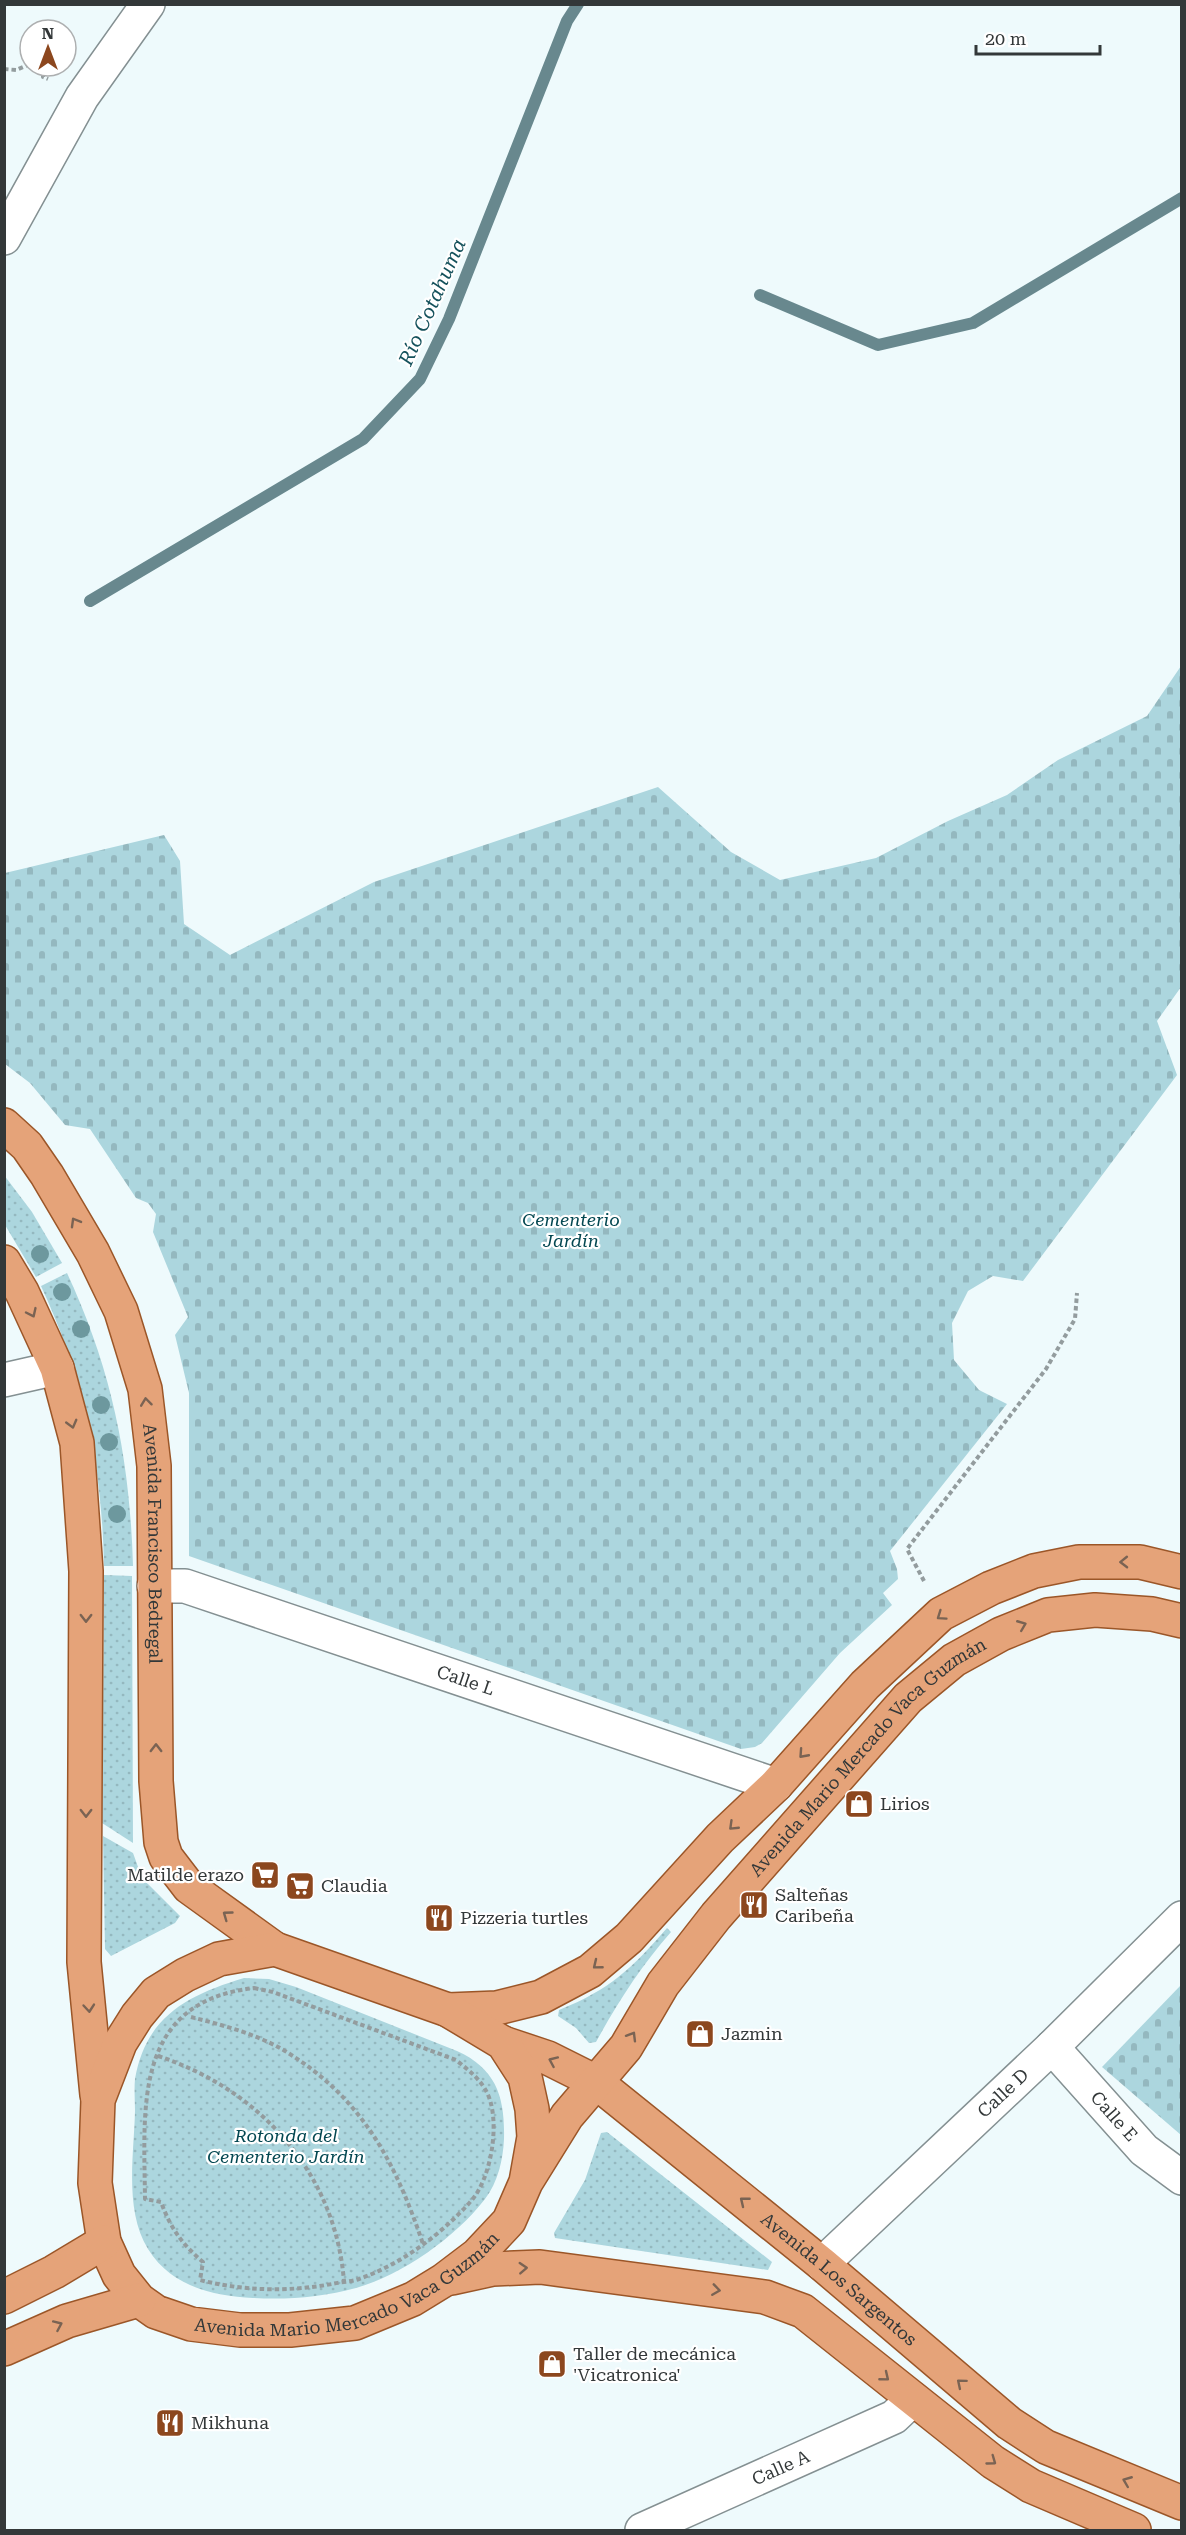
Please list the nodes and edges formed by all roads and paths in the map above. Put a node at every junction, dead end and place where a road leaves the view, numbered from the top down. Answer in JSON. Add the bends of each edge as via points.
{"nodes":[{"id":1,"x":148,"y":4,"type":"edge"},
{"id":2,"x":4,"y":238,"type":"edge"},
{"id":3,"x":4,"y":1125,"type":"edge"},
{"id":4,"x":4,"y":1262,"type":"edge"},
{"id":5,"x":1077,"y":1293,"type":"dead end"},
{"id":6,"x":57,"y":1368,"type":"junction"},
{"id":7,"x":4,"y":1380,"type":"edge"},
{"id":8,"x":1182,"y":1572,"type":"edge"},
{"id":9,"x":154,"y":1586,"type":"junction"},
{"id":10,"x":941,"y":1614,"type":"junction"},
{"id":11,"x":1182,"y":1621,"type":"edge"},
{"id":12,"x":776,"y":1785,"type":"junction"},
{"id":13,"x":806,"y":1813,"type":"junction"},
{"id":14,"x":1182,"y":1918,"type":"edge"},
{"id":15,"x":275,"y":1949,"type":"junction"},
{"id":16,"x":448,"y":2010,"type":"junction"},
{"id":17,"x":184,"y":2015,"type":"junction"},
{"id":18,"x":503,"y":2043,"type":"junction"},
{"id":19,"x":1052,"y":2047,"type":"junction"},
{"id":20,"x":155,"y":2055,"type":"junction"},
{"id":21,"x":596,"y":2082,"type":"junction"},
{"id":22,"x":98,"y":2100,"type":"junction"},
{"id":23,"x":1182,"y":2178,"type":"edge"},
{"id":24,"x":526,"y":2182,"type":"junction"},
{"id":25,"x":104,"y":2242,"type":"junction"},
{"id":26,"x":423,"y":2244,"type":"junction"},
{"id":27,"x":822,"y":2264,"type":"junction"},
{"id":28,"x":444,"y":2280,"type":"junction"},
{"id":29,"x":344,"y":2282,"type":"junction"},
{"id":30,"x":4,"y":2297,"type":"edge"},
{"id":31,"x":139,"y":2300,"type":"junction"},
{"id":32,"x":4,"y":2349,"type":"edge"},
{"id":33,"x":913,"y":2399,"type":"junction"},
{"id":34,"x":1182,"y":2503,"type":"edge"},
{"id":35,"x":642,"y":2530,"type":"edge"},
{"id":36,"x":1134,"y":2530,"type":"edge"}],
"edges":[{"from":1,"to":2,"type":"street","via":[[82,97]]},
{"from":9,"to":3,"type":"main road","name":"Avenida Francisco Bedregal","one_way":true,"via":[[154,1467],[144,1389],[121,1311],[93,1253],[47,1175],[27,1146]]},
{"from":4,"to":6,"type":"main road","one_way":true},
{"from":5,"to":10,"type":"path","via":[[1076,1319],[1046,1369],[907,1549]]},
{"from":6,"to":7,"type":"street"},
{"from":6,"to":22,"type":"main road","one_way":true,"via":[[77,1443],[86,1571],[84,1962]]},
{"from":8,"to":10,"type":"main road","name":"Avenida Mario Mercado Vaca Guzmán","one_way":true,"via":[[1140,1562],[1079,1562],[1034,1571]]},
{"from":9,"to":12,"type":"street","name":"Calle L","via":[[185,1586]]},
{"from":15,"to":9,"type":"main road","name":"Avenida Francisco Bedregal","one_way":true,"via":[[189,1887],[166,1857],[161,1842],[156,1781]]},
{"from":10,"to":12,"type":"main road","name":"Avenida Mario Mercado Vaca Guzmán","one_way":true,"via":[[865,1685]]},
{"from":13,"to":11,"type":"main road","name":"Avenida Mario Mercado Vaca Guzmán","one_way":true,"via":[[908,1698],[954,1660],[1001,1634],[1048,1615],[1095,1610],[1152,1614]]},
{"from":12,"to":13,"type":"main road"},
{"from":12,"to":16,"type":"main road","name":"Avenida Mario Mercado Vaca Guzmán","one_way":true,"via":[[720,1838],[630,1938],[590,1971],[541,1997],[497,2008]]},
{"from":21,"to":13,"type":"main road","name":"Avenida Mario Mercado Vaca Guzmán","one_way":true,"via":[[626,2047],[663,1984],[716,1916]]},
{"from":14,"to":19,"type":"street","name":"Calle D"},
{"from":15,"to":16,"type":"main road","name":"Avenida Mario Mercado Vaca Guzmán"},
{"from":15,"to":22,"type":"main road","name":"Avenida Mario Mercado Vaca Guzmán","via":[[219,1959],[156,1993],[120,2043]]},
{"from":16,"to":18,"type":"main road","name":"Avenida Mario Mercado Vaca Guzmán"},
{"from":17,"to":20,"type":"path","via":[[172,2026]]},
{"from":17,"to":26,"type":"path","via":[[285,2051],[353,2107],[380,2142],[400,2180]]},
{"from":17,"to":26,"type":"path","via":[[213,1997],[254,1988],[456,2060],[474,2074],[493,2106],[491,2158],[472,2200]]},
{"from":21,"to":18,"type":"main road","name":"Avenida Los Sargentos","one_way":true,"via":[[548,2058]]},
{"from":18,"to":24,"type":"main road","name":"Avenida Mario Mercado Vaca Guzmán","via":[[525,2077],[532,2109],[534,2137]]},
{"from":19,"to":23,"type":"street","name":"Calle E","via":[[1144,2150]]},
{"from":19,"to":27,"type":"street","name":"Calle D"},
{"from":20,"to":29,"type":"path","via":[[235,2092],[269,2121],[297,2153],[320,2190],[334,2228]]},
{"from":20,"to":29,"type":"path","via":[[144,2107],[145,2199],[161,2202],[184,2246],[203,2262],[200,2280],[271,2290]]},
{"from":21,"to":24,"type":"main road","name":"Avenida Mario Mercado Vaca Guzmán","via":[[567,2116]]},
{"from":27,"to":21,"type":"main road","name":"Avenida Los Sargentos","one_way":true},
{"from":22,"to":25,"type":"main road","name":"Avenida Mario Mercado Vaca Guzmán","via":[[95,2183]]},
{"from":24,"to":28,"type":"main road","name":"Avenida Mario Mercado Vaca Guzmán","via":[[509,2221],[477,2255]]},
{"from":25,"to":30,"type":"main road"},
{"from":25,"to":31,"type":"main road","name":"Avenida Mario Mercado Vaca Guzmán","via":[[119,2275]]},
{"from":26,"to":29,"type":"path","via":[[402,2259]]},
{"from":34,"to":27,"type":"main road","name":"Avenida Los Sargentos","one_way":true,"via":[[1046,2447],[1009,2423]]},
{"from":28,"to":31,"type":"main road","name":"Avenida Mario Mercado Vaca Guzmán","via":[[413,2299],[355,2323],[290,2330],[240,2330],[191,2324],[156,2312]]},
{"from":28,"to":33,"type":"main road","one_way":true,"via":[[493,2269],[540,2266],[765,2297],[803,2311]]},
{"from":32,"to":31,"type":"main road","one_way":true,"via":[[67,2321]]},
{"from":33,"to":35,"type":"street","name":"Calle A","via":[[894,2416]]},
{"from":33,"to":36,"type":"main road","one_way":true,"via":[[993,2462],[1031,2486]]}]}
